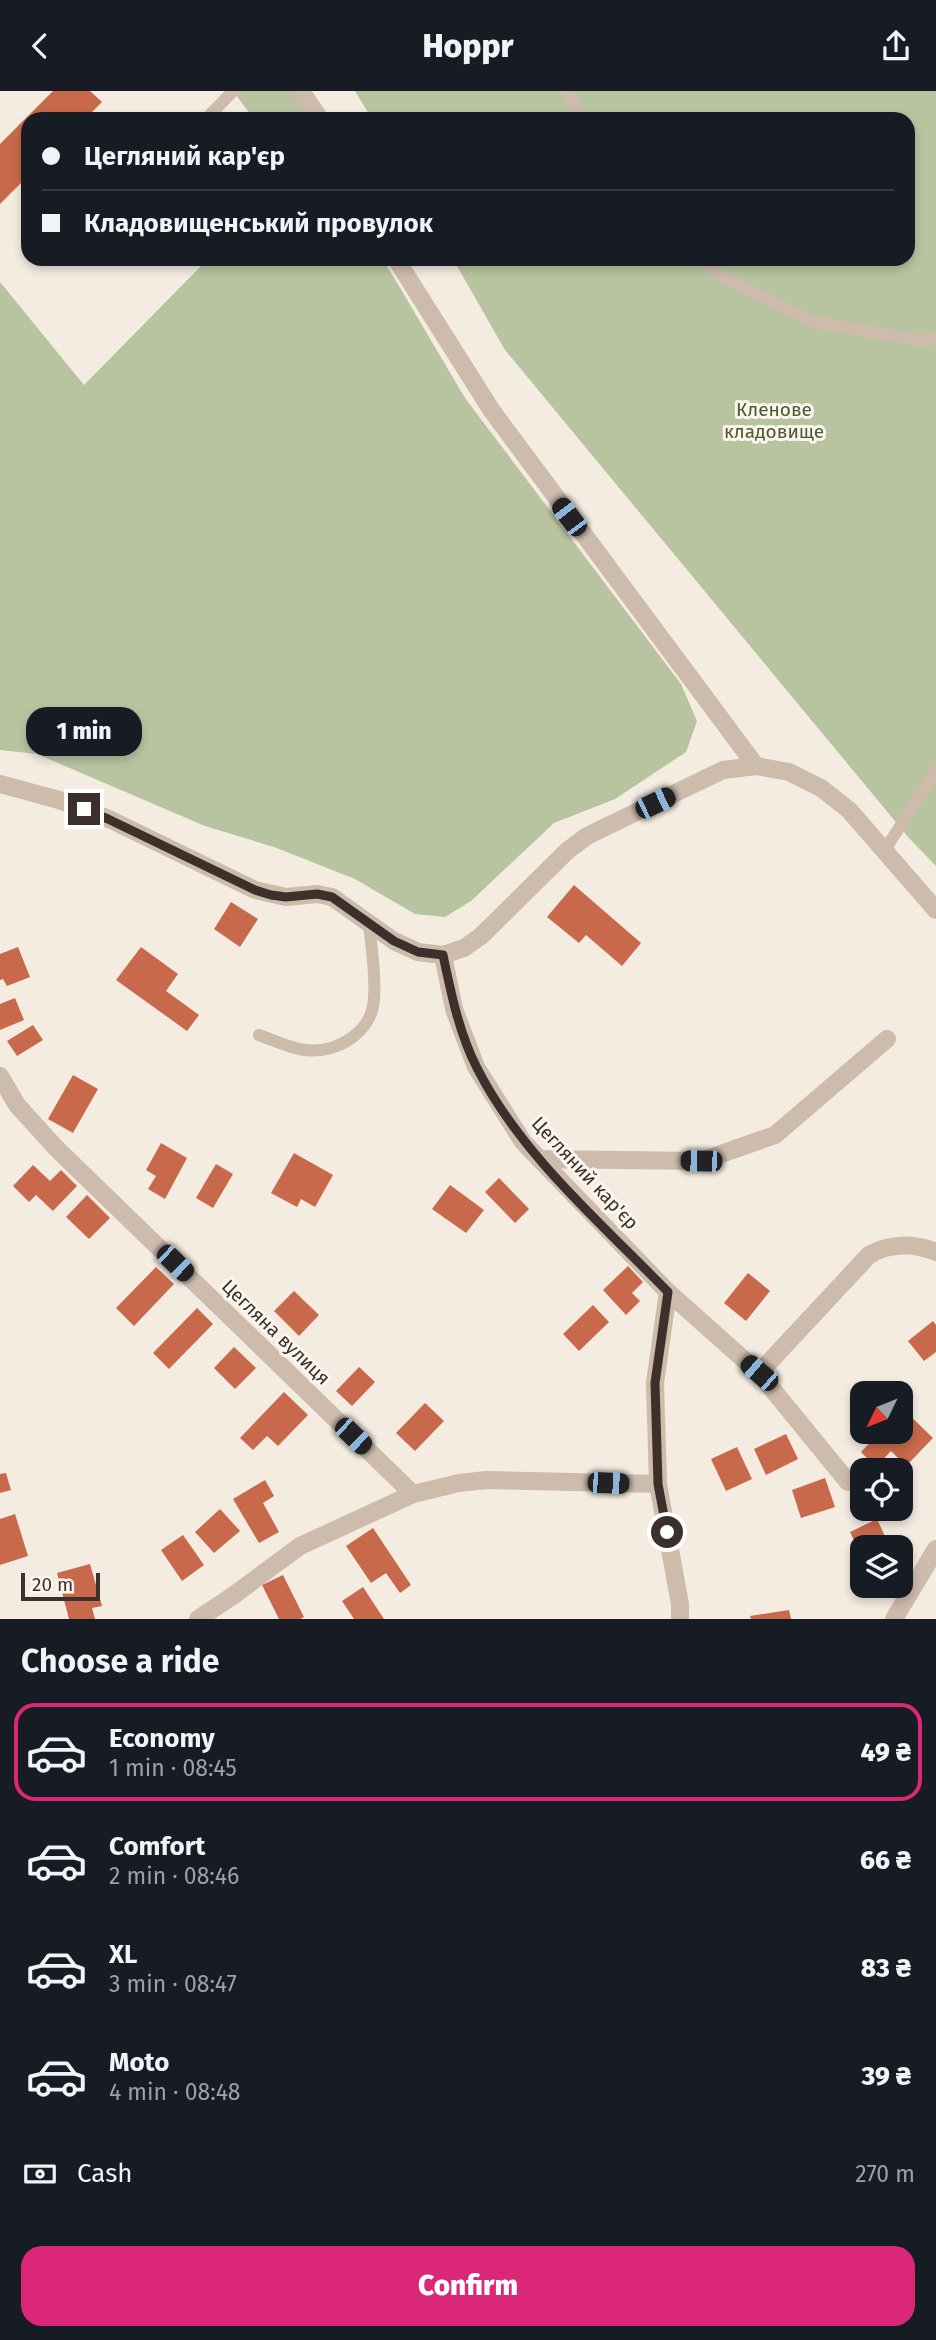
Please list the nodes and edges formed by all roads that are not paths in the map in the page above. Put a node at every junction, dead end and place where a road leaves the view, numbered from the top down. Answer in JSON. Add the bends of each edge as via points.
{"nodes":[{"id":1,"x":233,"y":91,"type":"edge"},
{"id":2,"x":301,"y":91,"type":"edge"},
{"id":3,"x":567,"y":91,"type":"edge"},
{"id":4,"x":213,"y":112,"type":"edge"},
{"id":5,"x":315,"y":112,"type":"edge"},
{"id":6,"x":578,"y":112,"type":"edge"},
{"id":7,"x":400,"y":266,"type":"edge"},
{"id":8,"x":709,"y":266,"type":"edge"},
{"id":9,"x":936,"y":339,"type":"edge"},
{"id":10,"x":756,"y":766,"type":"junction"},
{"id":11,"x":936,"y":771,"type":"edge"},
{"id":12,"x":0,"y":784,"type":"edge"},
{"id":13,"x":884,"y":851,"type":"junction"},
{"id":14,"x":936,"y":909,"type":"edge"},
{"id":15,"x":369,"y":922,"type":"junction"},
{"id":16,"x":443,"y":955,"type":"junction"},
{"id":17,"x":258,"y":1035,"type":"dead end"},
{"id":18,"x":887,"y":1039,"type":"dead end"},
{"id":19,"x":0,"y":1076,"type":"edge"},
{"id":20,"x":539,"y":1159,"type":"junction"},
{"id":21,"x":936,"y":1252,"type":"edge"},
{"id":22,"x":668,"y":1292,"type":"junction"},
{"id":23,"x":759,"y":1373,"type":"junction"},
{"id":24,"x":848,"y":1482,"type":"dead end"},
{"id":25,"x":658,"y":1484,"type":"junction"},
{"id":26,"x":412,"y":1494,"type":"junction"},
{"id":27,"x":936,"y":1549,"type":"edge"},
{"id":28,"x":198,"y":1619,"type":"edge"},
{"id":29,"x":680,"y":1619,"type":"edge"},
{"id":30,"x":894,"y":1619,"type":"edge"}],
"edges":[{"from":1,"to":4,"type":"lane"},
{"from":2,"to":5,"type":"street"},
{"from":3,"to":6,"type":"lane"},
{"from":7,"to":10,"type":"street","via":[[492,411]]},
{"from":8,"to":9,"type":"lane","via":[[815,322],[917,341]]},
{"from":10,"to":13,"type":"street","via":[[789,772],[821,788],[849,810]]},
{"from":10,"to":16,"type":"street","via":[[723,770],[587,836],[481,936],[464,949]]},
{"from":11,"to":13,"type":"lane"},
{"from":12,"to":15,"type":"street","via":[[108,819],[255,890],[279,896],[332,897]]},
{"from":13,"to":14,"type":"street"},
{"from":15,"to":16,"type":"street","via":[[406,947]]},
{"from":15,"to":17,"type":"lane","via":[[375,1000],[366,1023],[350,1040],[331,1048],[305,1050]]},
{"from":16,"to":20,"type":"street","name":"Цегляний кар'єр","via":[[454,1009],[477,1067],[523,1142]]},
{"from":18,"to":20,"type":"street","via":[[775,1135],[701,1161]]},
{"from":19,"to":26,"type":"street","name":"Цегляна вулиця","via":[[17,1105],[56,1147]]},
{"from":20,"to":22,"type":"street","name":"Цегляний кар'єр"},
{"from":21,"to":23,"type":"street","via":[[900,1245],[881,1247],[869,1255]]},
{"from":22,"to":23,"type":"street","name":"Цегляний кар'єр"},
{"from":22,"to":25,"type":"street","via":[[655,1383]]},
{"from":23,"to":24,"type":"street","name":"Цегляний кар'єр"},
{"from":25,"to":26,"type":"street","via":[[486,1480]]},
{"from":25,"to":29,"type":"street"},
{"from":26,"to":28,"type":"street","via":[[300,1546]]},
{"from":27,"to":30,"type":"street"}]}
